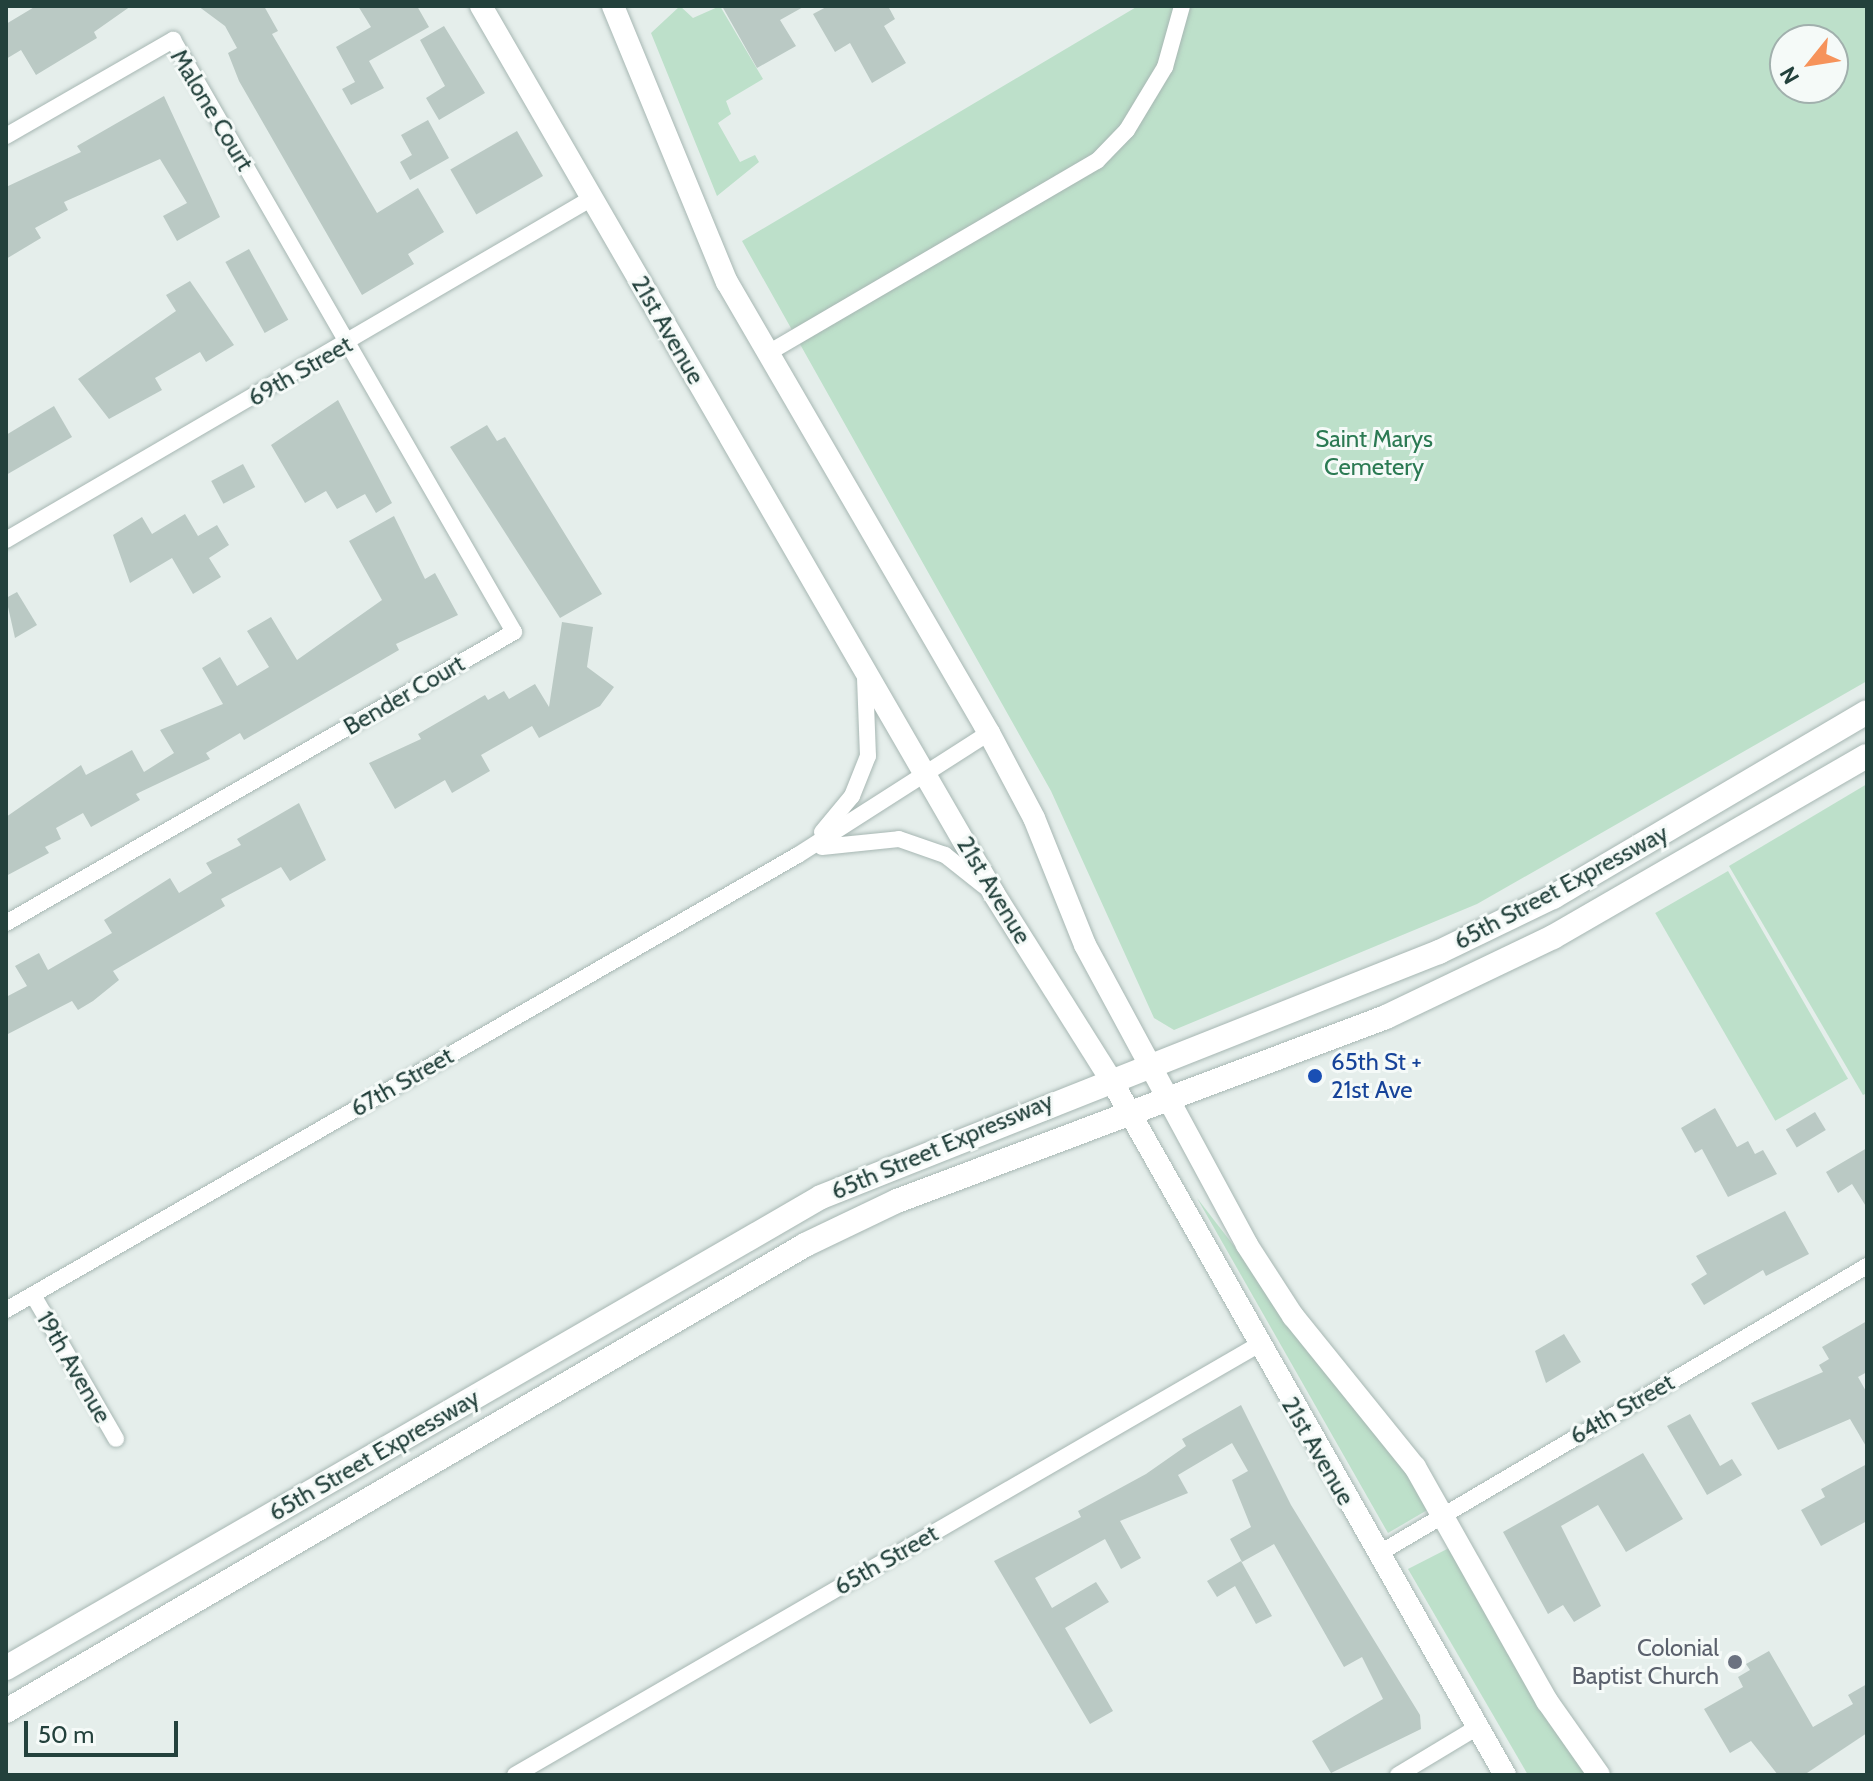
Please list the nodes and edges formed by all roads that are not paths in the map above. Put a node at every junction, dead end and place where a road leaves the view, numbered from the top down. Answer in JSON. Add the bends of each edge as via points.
{"nodes":[{"id":1,"x":481,"y":6,"type":"edge"},
{"id":2,"x":613,"y":6,"type":"edge"},
{"id":3,"x":1182,"y":6,"type":"edge"},
{"id":4,"x":6,"y":136,"type":"edge"},
{"id":5,"x":592,"y":198,"type":"junction"},
{"id":6,"x":348,"y":343,"type":"junction"},
{"id":7,"x":768,"y":353,"type":"junction"},
{"id":8,"x":6,"y":540,"type":"edge"},
{"id":9,"x":863,"y":664,"type":"junction"},
{"id":10,"x":1867,"y":712,"type":"edge"},
{"id":11,"x":989,"y":733,"type":"junction"},
{"id":12,"x":1867,"y":756,"type":"edge"},
{"id":13,"x":925,"y":774,"type":"junction"},
{"id":14,"x":798,"y":855,"type":"junction"},
{"id":15,"x":994,"y":894,"type":"junction"},
{"id":16,"x":6,"y":923,"type":"edge"},
{"id":17,"x":1150,"y":1064,"type":"junction"},
{"id":18,"x":1110,"y":1078,"type":"junction"},
{"id":19,"x":1171,"y":1099,"type":"junction"},
{"id":20,"x":1129,"y":1114,"type":"junction"},
{"id":21,"x":1867,"y":1266,"type":"edge"},
{"id":22,"x":33,"y":1295,"type":"junction"},
{"id":23,"x":6,"y":1310,"type":"edge"},
{"id":24,"x":1258,"y":1345,"type":"junction"},
{"id":25,"x":116,"y":1439,"type":"dead end"},
{"id":26,"x":1444,"y":1513,"type":"junction"},
{"id":27,"x":1378,"y":1554,"type":"junction"},
{"id":28,"x":6,"y":1668,"type":"edge"},
{"id":29,"x":6,"y":1711,"type":"edge"},
{"id":30,"x":1478,"y":1727,"type":"junction"},
{"id":31,"x":515,"y":1775,"type":"edge"},
{"id":32,"x":1398,"y":1775,"type":"edge"},
{"id":33,"x":1505,"y":1775,"type":"edge"},
{"id":34,"x":1599,"y":1775,"type":"edge"}],
"edges":[{"from":1,"to":5,"type":"street","name":"21st Avenue"},
{"from":2,"to":7,"type":"street","via":[[713,252]]},
{"from":3,"to":7,"type":"street","via":[[1165,67],[1127,130],[1097,161]]},
{"from":4,"to":6,"type":"street","name":"Malone Court","via":[[173,40]]},
{"from":5,"to":6,"type":"street","name":"69th Street"},
{"from":5,"to":9,"type":"street","name":"21st Avenue"},
{"from":6,"to":8,"type":"street","name":"69th Street"},
{"from":6,"to":16,"type":"street","name":"Bender Court","via":[[514,632]]},
{"from":7,"to":11,"type":"street"},
{"from":9,"to":13,"type":"street","name":"21st Avenue"},
{"from":9,"to":14,"type":"street","name":"67th Street","via":[[871,731],[861,779],[835,820]]},
{"from":10,"to":17,"type":"main road","name":"65th Street Expressway","via":[[1496,925],[1333,998]]},
{"from":11,"to":13,"type":"street","name":"67th Street"},
{"from":11,"to":17,"type":"street","via":[[1034,818],[1085,945]]},
{"from":12,"to":19,"type":"main road","name":"65th Street Expressway","via":[[1471,978]]},
{"from":13,"to":14,"type":"street","name":"67th Street"},
{"from":13,"to":15,"type":"street","name":"21st Avenue"},
{"from":14,"to":15,"type":"street","name":"67th Street","via":[[841,841],[899,839],[945,855]]},
{"from":14,"to":22,"type":"street","name":"67th Street"},
{"from":15,"to":18,"type":"street","name":"21st Avenue"},
{"from":17,"to":18,"type":"main road","name":"65th Street Expressway"},
{"from":17,"to":19,"type":"street"},
{"from":18,"to":20,"type":"street","name":"21st Avenue"},
{"from":18,"to":28,"type":"main road","name":"65th Street Expressway","via":[[821,1197]]},
{"from":19,"to":20,"type":"main road","name":"65th Street Expressway"},
{"from":19,"to":26,"type":"street","via":[[1286,1304],[1380,1418]]},
{"from":20,"to":24,"type":"street","name":"21st Avenue"},
{"from":20,"to":29,"type":"main road","name":"65th Street Expressway","via":[[897,1201],[805,1245]]},
{"from":21,"to":26,"type":"street","name":"64th Street"},
{"from":22,"to":23,"type":"street","name":"67th Street"},
{"from":22,"to":25,"type":"street","name":"19th Avenue"},
{"from":24,"to":27,"type":"street","name":"21st Avenue"},
{"from":24,"to":31,"type":"street","name":"65th Street"},
{"from":26,"to":27,"type":"street","name":"64th Street"},
{"from":26,"to":34,"type":"street","via":[[1547,1701]]},
{"from":27,"to":30,"type":"street","name":"21st Avenue"},
{"from":30,"to":32,"type":"street"},
{"from":30,"to":33,"type":"street","name":"21st Avenue"}]}
